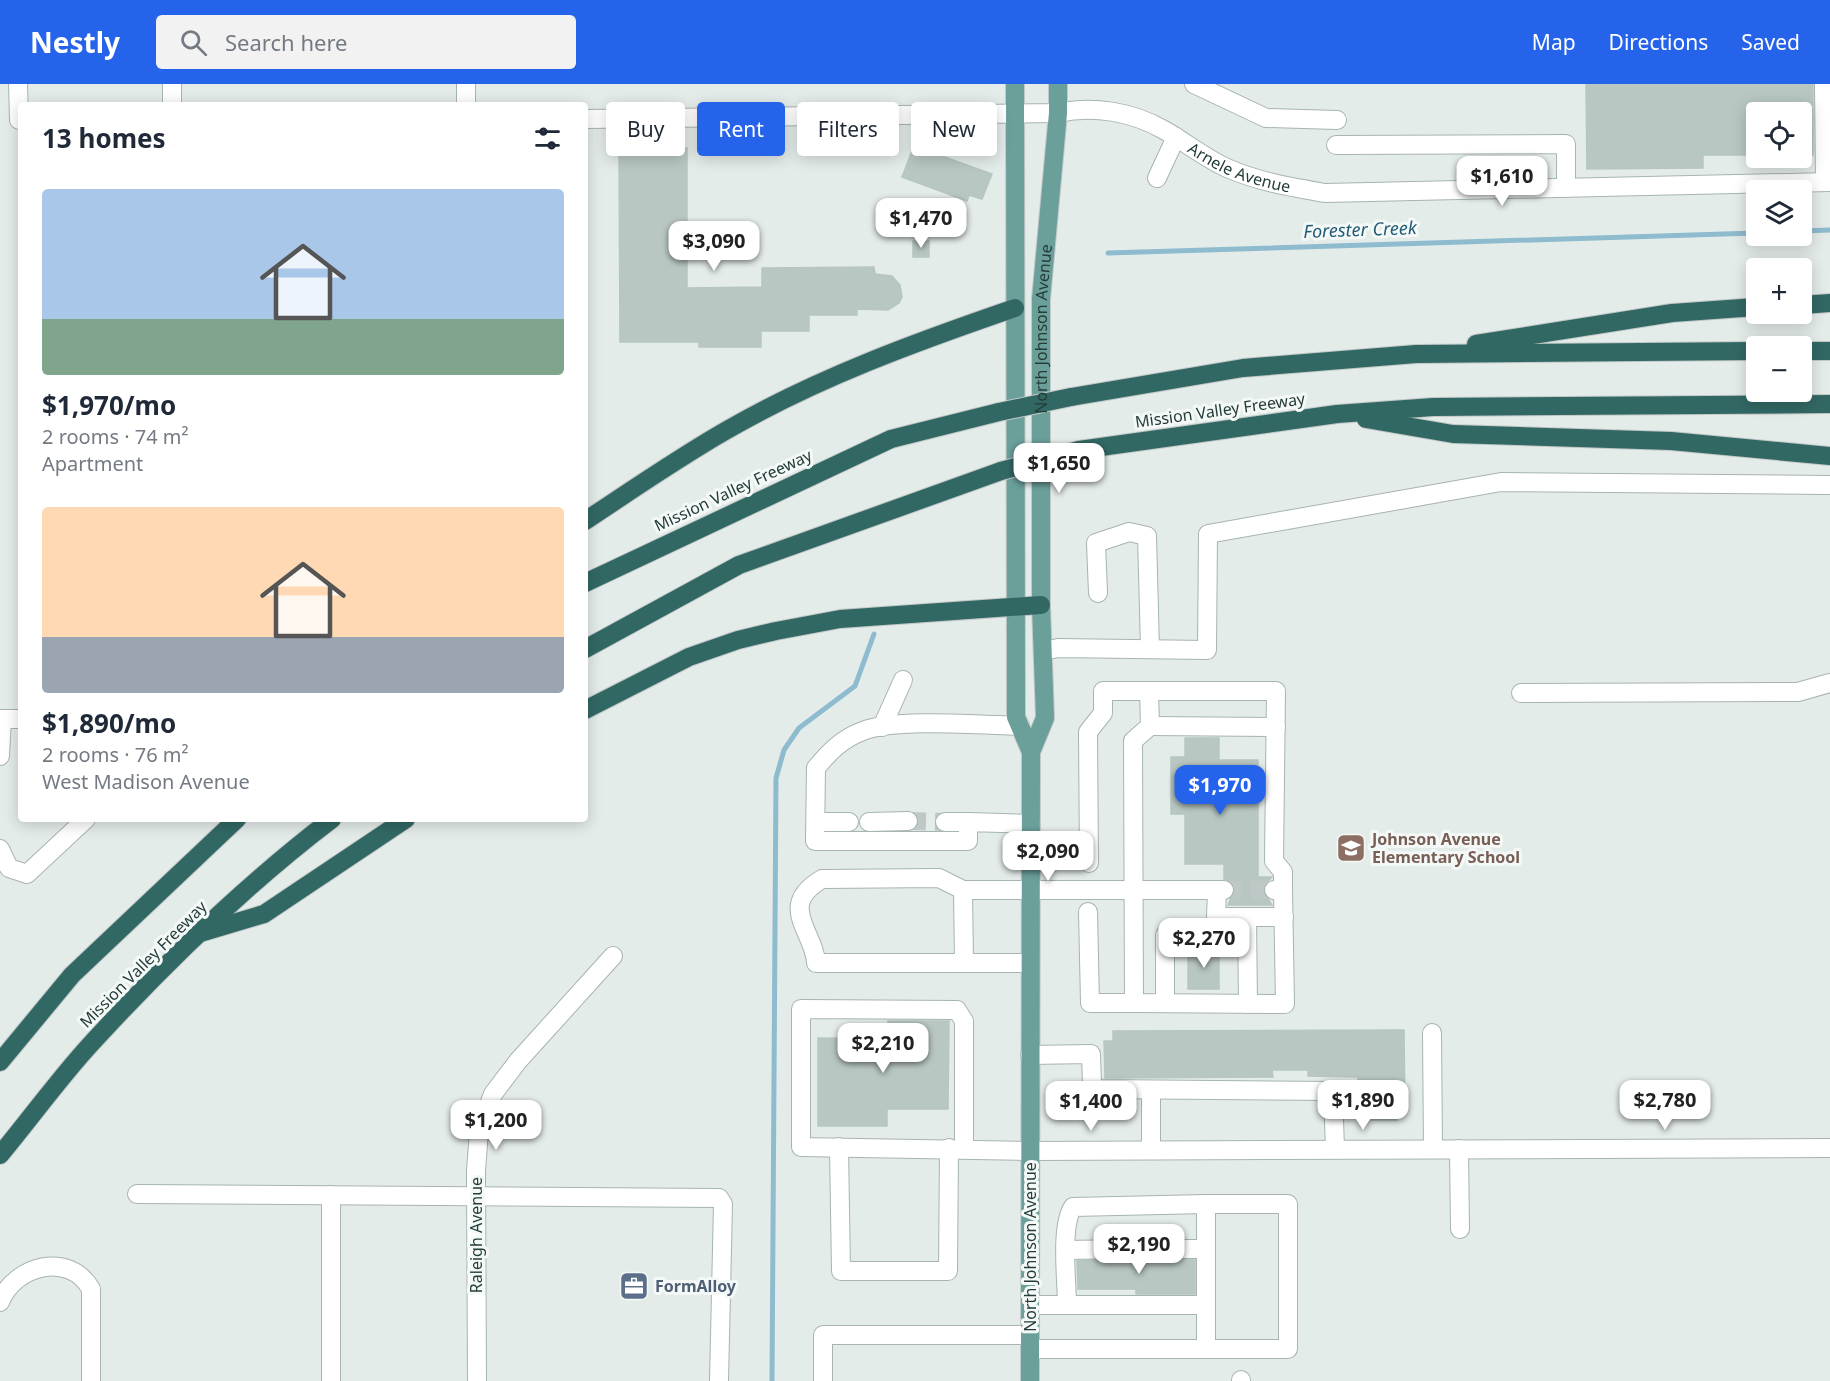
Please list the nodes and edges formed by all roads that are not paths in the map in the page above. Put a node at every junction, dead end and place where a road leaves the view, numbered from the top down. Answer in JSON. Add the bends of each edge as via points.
{"nodes":[{"id":1,"x":18,"y":84,"type":"edge"},
{"id":2,"x":172,"y":84,"type":"edge"},
{"id":3,"x":466,"y":84,"type":"edge"},
{"id":4,"x":1015,"y":84,"type":"edge"},
{"id":5,"x":1058,"y":84,"type":"edge"},
{"id":6,"x":1194,"y":84,"type":"edge"},
{"id":7,"x":1824,"y":84,"type":"edge"},
{"id":8,"x":19,"y":102,"type":"edge"},
{"id":9,"x":172,"y":102,"type":"edge"},
{"id":10,"x":466,"y":102,"type":"edge"},
{"id":11,"x":1015,"y":114,"type":"junction"},
{"id":12,"x":1058,"y":114,"type":"junction"},
{"id":13,"x":588,"y":119,"type":"edge"},
{"id":14,"x":0,"y":120,"type":"edge"},
{"id":15,"x":18,"y":120,"type":"edge"},
{"id":16,"x":1336,"y":120,"type":"dead end"},
{"id":17,"x":1176,"y":137,"type":"junction"},
{"id":18,"x":1336,"y":145,"type":"dead end"},
{"id":19,"x":1157,"y":178,"type":"dead end"},
{"id":20,"x":1828,"y":182,"type":"edge"},
{"id":21,"x":1566,"y":188,"type":"junction"},
{"id":22,"x":1830,"y":303,"type":"edge"},
{"id":23,"x":1812,"y":304,"type":"edge"},
{"id":24,"x":1015,"y":308,"type":"junction"},
{"id":25,"x":1746,"y":309,"type":"edge"},
{"id":26,"x":1746,"y":351,"type":"edge"},
{"id":27,"x":1812,"y":351,"type":"edge"},
{"id":28,"x":1830,"y":351,"type":"edge"},
{"id":29,"x":1416,"y":354,"type":"junction"},
{"id":30,"x":1707,"y":403,"type":"junction"},
{"id":31,"x":1830,"y":404,"type":"edge"},
{"id":32,"x":1337,"y":414,"type":"junction"},
{"id":33,"x":1830,"y":414,"type":"edge"},
{"id":34,"x":1830,"y":456,"type":"edge"},
{"id":35,"x":1830,"y":485,"type":"edge"},
{"id":36,"x":588,"y":519,"type":"edge"},
{"id":37,"x":588,"y":582,"type":"edge"},
{"id":38,"x":1098,"y":593,"type":"dead end"},
{"id":39,"x":1041,"y":605,"type":"junction"},
{"id":40,"x":1015,"y":606,"type":"junction"},
{"id":41,"x":588,"y":647,"type":"edge"},
{"id":42,"x":1150,"y":649,"type":"junction"},
{"id":43,"x":1043,"y":651,"type":"junction"},
{"id":44,"x":903,"y":680,"type":"dead end"},
{"id":45,"x":1830,"y":683,"type":"edge"},
{"id":46,"x":1149,"y":691,"type":"junction"},
{"id":47,"x":1521,"y":693,"type":"dead end"},
{"id":48,"x":588,"y":708,"type":"edge"},
{"id":49,"x":1,"y":719,"type":"edge"},
{"id":50,"x":18,"y":719,"type":"edge"},
{"id":51,"x":1020,"y":726,"type":"junction"},
{"id":52,"x":1150,"y":726,"type":"junction"},
{"id":53,"x":882,"y":727,"type":"junction"},
{"id":54,"x":1276,"y":727,"type":"junction"},
{"id":55,"x":1030,"y":752,"type":"junction"},
{"id":56,"x":0,"y":756,"type":"edge"},
{"id":57,"x":908,"y":821,"type":"tunnel mouth"},
{"id":58,"x":83,"y":822,"type":"edge"},
{"id":59,"x":218,"y":822,"type":"edge"},
{"id":60,"x":234,"y":822,"type":"edge"},
{"id":61,"x":328,"y":822,"type":"edge"},
{"id":62,"x":402,"y":822,"type":"edge"},
{"id":63,"x":816,"y":822,"type":"junction"},
{"id":64,"x":849,"y":822,"type":"dead end"},
{"id":65,"x":869,"y":822,"type":"dead end"},
{"id":66,"x":945,"y":822,"type":"tunnel mouth"},
{"id":67,"x":968,"y":822,"type":"junction"},
{"id":68,"x":1030,"y":824,"type":"junction"},
{"id":69,"x":0,"y":849,"type":"edge"},
{"id":70,"x":1089,"y":862,"type":"dead end"},
{"id":71,"x":963,"y":890,"type":"junction"},
{"id":72,"x":1133,"y":890,"type":"junction"},
{"id":73,"x":1030,"y":891,"type":"junction"},
{"id":74,"x":151,"y":900,"type":"junction"},
{"id":75,"x":1088,"y":912,"type":"dead end"},
{"id":76,"x":1247,"y":917,"type":"junction"},
{"id":77,"x":1284,"y":917,"type":"junction"},
{"id":78,"x":196,"y":935,"type":"junction"},
{"id":79,"x":1215,"y":935,"type":"dead end"},
{"id":80,"x":613,"y":956,"type":"dead end"},
{"id":81,"x":964,"y":962,"type":"junction"},
{"id":82,"x":1030,"y":963,"type":"junction"},
{"id":83,"x":1134,"y":1003,"type":"junction"},
{"id":84,"x":1166,"y":1003,"type":"junction"},
{"id":85,"x":1248,"y":1004,"type":"junction"},
{"id":86,"x":1432,"y":1033,"type":"dead end"},
{"id":87,"x":1030,"y":1055,"type":"junction"},
{"id":88,"x":0,"y":1062,"type":"edge"},
{"id":89,"x":1151,"y":1090,"type":"junction"},
{"id":90,"x":839,"y":1147,"type":"junction"},
{"id":91,"x":957,"y":1148,"type":"junction"},
{"id":92,"x":1830,"y":1148,"type":"edge"},
{"id":93,"x":1335,"y":1149,"type":"junction"},
{"id":94,"x":1433,"y":1149,"type":"junction"},
{"id":95,"x":1459,"y":1149,"type":"junction"},
{"id":96,"x":1030,"y":1150,"type":"junction"},
{"id":97,"x":1151,"y":1150,"type":"junction"},
{"id":98,"x":0,"y":1155,"type":"edge"},
{"id":99,"x":137,"y":1194,"type":"dead end"},
{"id":100,"x":332,"y":1195,"type":"junction"},
{"id":101,"x":476,"y":1197,"type":"junction"},
{"id":102,"x":1206,"y":1204,"type":"junction"},
{"id":103,"x":1460,"y":1229,"type":"dead end"},
{"id":104,"x":1126,"y":1249,"type":"tunnel mouth"},
{"id":105,"x":1153,"y":1249,"type":"tunnel mouth"},
{"id":106,"x":1206,"y":1249,"type":"junction"},
{"id":107,"x":1066,"y":1250,"type":"junction"},
{"id":108,"x":0,"y":1302,"type":"edge"},
{"id":109,"x":1030,"y":1305,"type":"junction"},
{"id":110,"x":1067,"y":1305,"type":"junction"},
{"id":111,"x":1206,"y":1305,"type":"junction"},
{"id":112,"x":1030,"y":1342,"type":"junction"},
{"id":113,"x":1206,"y":1349,"type":"junction"},
{"id":114,"x":91,"y":1381,"type":"edge"},
{"id":115,"x":331,"y":1381,"type":"edge"},
{"id":116,"x":477,"y":1381,"type":"edge"},
{"id":117,"x":719,"y":1381,"type":"edge"},
{"id":118,"x":823,"y":1381,"type":"edge"},
{"id":119,"x":1030,"y":1381,"type":"edge"}],
"edges":[{"from":1,"to":8,"type":"street"},
{"from":2,"to":9,"type":"street"},
{"from":3,"to":10,"type":"street"},
{"from":4,"to":11,"type":"main road","name":"North Johnson Avenue"},
{"from":5,"to":12,"type":"main road","name":"North Johnson Avenue"},
{"from":6,"to":16,"type":"street","via":[[1266,118]]},
{"from":7,"to":20,"type":"street"},
{"from":11,"to":12,"type":"street","name":"Arnele Avenue"},
{"from":11,"to":13,"type":"street","name":"Arnele Avenue"},
{"from":11,"to":24,"type":"main road","name":"North Johnson Avenue"},
{"from":12,"to":17,"type":"street","name":"Arnele Avenue","via":[[1081,108],[1128,115]]},
{"from":12,"to":39,"type":"main road","name":"North Johnson Avenue","via":[[1041,299]]},
{"from":14,"to":15,"type":"street"},
{"from":17,"to":19,"type":"street"},
{"from":17,"to":21,"type":"street","name":"Arnele Avenue","via":[[1225,167],[1263,182],[1325,193]]},
{"from":18,"to":21,"type":"street","via":[[1566,144]]},
{"from":20,"to":21,"type":"street","name":"Arnele Avenue"},
{"from":22,"to":23,"type":"highway"},
{"from":24,"to":36,"type":"highway","via":[[851,369],[781,401],[664,468]]},
{"from":24,"to":40,"type":"main road","name":"North Johnson Avenue"},
{"from":25,"to":29,"type":"highway","via":[[1672,314]]},
{"from":26,"to":29,"type":"highway","name":"Mission Valley Freeway"},
{"from":27,"to":28,"type":"highway"},
{"from":29,"to":37,"type":"highway","name":"Mission Valley Freeway","bridge":true,"via":[[1243,368],[1071,397],[891,439]]},
{"from":30,"to":31,"type":"highway","name":"Mission Valley Freeway"},
{"from":30,"to":32,"type":"highway","name":"Mission Valley Freeway","via":[[1433,407]]},
{"from":30,"to":33,"type":"highway"},
{"from":32,"to":34,"type":"highway","via":[[1454,434],[1671,441]]},
{"from":32,"to":41,"type":"highway","name":"Mission Valley Freeway","bridge":true,"via":[[1079,450],[1001,471],[739,565]]},
{"from":35,"to":42,"type":"street","via":[[1501,482],[1208,534],[1207,650]]},
{"from":38,"to":42,"type":"street","via":[[1096,543],[1129,532],[1147,536]]},
{"from":39,"to":40,"type":"highway"},
{"from":39,"to":43,"type":"main road","name":"North Johnson Avenue"},
{"from":40,"to":48,"type":"highway","via":[[828,621],[744,638],[689,657]]},
{"from":40,"to":51,"type":"main road","name":"North Johnson Avenue","via":[[1016,717]]},
{"from":42,"to":43,"type":"street"},
{"from":43,"to":55,"type":"main road","name":"North Johnson Avenue","via":[[1045,718]]},
{"from":44,"to":53,"type":"street"},
{"from":45,"to":47,"type":"street","via":[[1798,692]]},
{"from":46,"to":52,"type":"street"},
{"from":46,"to":54,"type":"street","via":[[1276,691]]},
{"from":46,"to":70,"type":"street","via":[[1103,691],[1103,713],[1088,732]]},
{"from":49,"to":50,"type":"street"},
{"from":49,"to":56,"type":"street"},
{"from":51,"to":53,"type":"street"},
{"from":51,"to":55,"type":"main road","name":"North Johnson Avenue"},
{"from":52,"to":54,"type":"street"},
{"from":52,"to":72,"type":"street","via":[[1133,741]]},
{"from":53,"to":63,"type":"street","via":[[864,730],[841,742],[816,768]]},
{"from":54,"to":77,"type":"street","via":[[1274,861],[1283,872],[1279,890]]},
{"from":55,"to":68,"type":"main road","name":"North Johnson Avenue"},
{"from":57,"to":65,"type":"street"},
{"from":58,"to":69,"type":"street","via":[[27,874],[9,867]]},
{"from":59,"to":74,"type":"highway"},
{"from":60,"to":74,"type":"highway"},
{"from":61,"to":78,"type":"highway","name":"Mission Valley Freeway","via":[[287,853]]},
{"from":62,"to":78,"type":"highway","via":[[264,914]]},
{"from":63,"to":64,"type":"street"},
{"from":63,"to":67,"type":"street","via":[[815,841],[968,841]]},
{"from":66,"to":67,"type":"street"},
{"from":67,"to":68,"type":"street"},
{"from":68,"to":73,"type":"main road","name":"North Johnson Avenue"},
{"from":71,"to":73,"type":"street"},
{"from":71,"to":81,"type":"street"},
{"from":71,"to":81,"type":"street","via":[[939,878],[822,879],[807,891],[800,910],[816,963]]},
{"from":72,"to":73,"type":"street"},
{"from":72,"to":76,"type":"street","via":[[1220,890],[1216,917]]},
{"from":72,"to":83,"type":"street"},
{"from":73,"to":82,"type":"main road","name":"North Johnson Avenue"},
{"from":74,"to":88,"type":"highway","via":[[72,975]]},
{"from":75,"to":83,"type":"street","via":[[1090,1003]]},
{"from":76,"to":77,"type":"street"},
{"from":76,"to":85,"type":"street"},
{"from":77,"to":85,"type":"street","via":[[1285,1004]]},
{"from":78,"to":98,"type":"highway","name":"Mission Valley Freeway","via":[[88,1047]]},
{"from":79,"to":84,"type":"street","via":[[1165,935]]},
{"from":80,"to":101,"type":"street","name":"Raleigh Avenue","via":[[518,1061],[494,1094],[479,1131]]},
{"from":81,"to":82,"type":"street"},
{"from":82,"to":87,"type":"main road","name":"North Johnson Avenue"},
{"from":83,"to":84,"type":"street"},
{"from":84,"to":85,"type":"street"},
{"from":86,"to":94,"type":"street"},
{"from":87,"to":89,"type":"street","via":[[1091,1054],[1092,1085],[1113,1090]]},
{"from":87,"to":96,"type":"main road","name":"North Johnson Avenue"},
{"from":89,"to":93,"type":"street","via":[[1333,1091]]},
{"from":89,"to":97,"type":"street"},
{"from":90,"to":91,"type":"street"},
{"from":90,"to":91,"type":"street","via":[[840,1271],[948,1271]]},
{"from":90,"to":91,"type":"street","via":[[801,1147],[801,1009],[957,1010],[964,1021]]},
{"from":91,"to":96,"type":"street"},
{"from":92,"to":95,"type":"street"},
{"from":93,"to":94,"type":"street"},
{"from":93,"to":97,"type":"street"},
{"from":94,"to":95,"type":"street"},
{"from":95,"to":103,"type":"street"},
{"from":96,"to":97,"type":"street"},
{"from":96,"to":109,"type":"main road","name":"North Johnson Avenue"},
{"from":99,"to":100,"type":"street"},
{"from":100,"to":101,"type":"street"},
{"from":100,"to":115,"type":"street"},
{"from":101,"to":116,"type":"street","name":"Raleigh Avenue"},
{"from":101,"to":117,"type":"street","via":[[719,1198],[723,1204]]},
{"from":102,"to":106,"type":"street"},
{"from":102,"to":107,"type":"street","via":[[1073,1207]]},
{"from":102,"to":113,"type":"street","via":[[1288,1204],[1288,1349]]},
{"from":104,"to":107,"type":"street"},
{"from":105,"to":106,"type":"street"},
{"from":106,"to":111,"type":"street"},
{"from":107,"to":110,"type":"street"},
{"from":108,"to":114,"type":"street","via":[[6,1288],[30,1269],[70,1269],[84,1277],[91,1289]]},
{"from":109,"to":110,"type":"street"},
{"from":109,"to":112,"type":"main road","name":"North Johnson Avenue"},
{"from":110,"to":111,"type":"street"},
{"from":111,"to":113,"type":"street"},
{"from":112,"to":113,"type":"street"},
{"from":112,"to":118,"type":"street","via":[[823,1335]]},
{"from":112,"to":119,"type":"main road","name":"North Johnson Avenue"}]}
